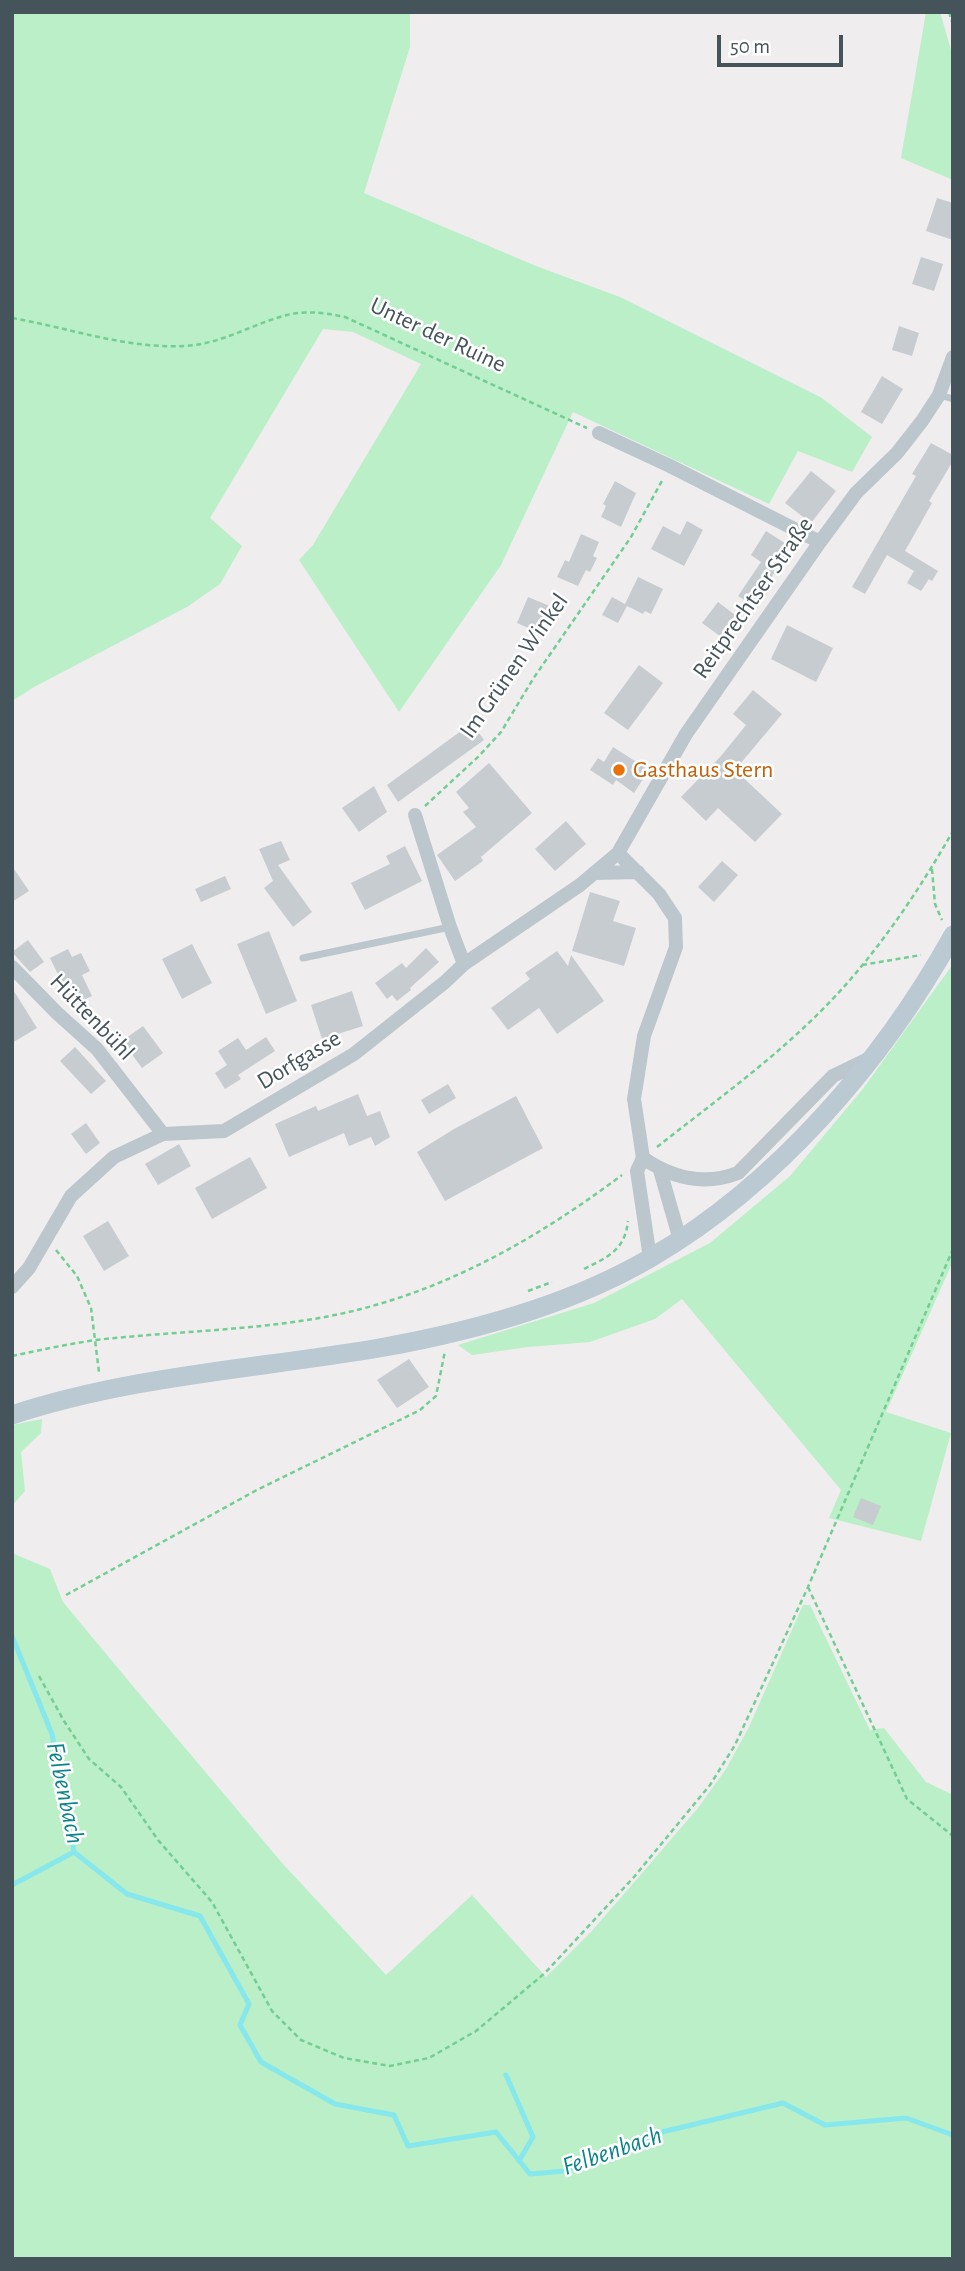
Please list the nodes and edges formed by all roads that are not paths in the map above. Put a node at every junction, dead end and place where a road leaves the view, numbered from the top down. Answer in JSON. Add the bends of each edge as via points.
{"nodes":[{"id":1,"x":953,"y":357,"type":"edge"},
{"id":2,"x":946,"y":397,"type":"edge"},
{"id":3,"x":599,"y":433,"type":"road end"},
{"id":4,"x":820,"y":542,"type":"junction"},
{"id":5,"x":415,"y":815,"type":"road end"},
{"id":6,"x":618,"y":853,"type":"junction"},
{"id":7,"x":638,"y":872,"type":"junction"},
{"id":8,"x":594,"y":873,"type":"junction"},
{"id":9,"x":450,"y":927,"type":"junction"},
{"id":10,"x":952,"y":937,"type":"edge"},
{"id":11,"x":303,"y":958,"type":"dead end"},
{"id":12,"x":464,"y":964,"type":"junction"},
{"id":13,"x":12,"y":967,"type":"edge"},
{"id":14,"x":873,"y":1056,"type":"junction"},
{"id":15,"x":779,"y":1133,"type":"junction"},
{"id":16,"x":163,"y":1134,"type":"junction"},
{"id":17,"x":643,"y":1157,"type":"junction"},
{"id":18,"x":660,"y":1170,"type":"junction"},
{"id":19,"x":766,"y":1173,"type":"junction"},
{"id":20,"x":680,"y":1240,"type":"junction"},
{"id":21,"x":650,"y":1258,"type":"junction"},
{"id":22,"x":12,"y":1287,"type":"edge"},
{"id":23,"x":12,"y":1415,"type":"edge"}],
"edges":[{"from":1,"to":2,"type":"street","name":"Reitprechtser Straße"},
{"from":2,"to":4,"type":"street","name":"Reitprechtser Straße","via":[[856,494]]},
{"from":3,"to":4,"type":"street"},
{"from":4,"to":6,"type":"street","name":"Reitprechtser Straße","via":[[686,734]]},
{"from":5,"to":9,"type":"street"},
{"from":6,"to":7,"type":"street"},
{"from":6,"to":8,"type":"street","name":"Dorfgasse"},
{"from":7,"to":8,"type":"street"},
{"from":7,"to":17,"type":"street","via":[[675,918],[676,947],[644,1036],[634,1099]]},
{"from":8,"to":12,"type":"street","name":"Dorfgasse"},
{"from":9,"to":11,"type":"lane"},
{"from":9,"to":12,"type":"street"},
{"from":10,"to":14,"type":"main road"},
{"from":12,"to":16,"type":"street","name":"Dorfgasse","via":[[354,1054],[223,1131]]},
{"from":13,"to":16,"type":"street","name":"Hüttenbühl","via":[[97,1049]]},
{"from":14,"to":15,"type":"street","via":[[833,1076]]},
{"from":14,"to":19,"type":"main road"},
{"from":15,"to":18,"type":"street","via":[[738,1173],[721,1179],[702,1180]]},
{"from":15,"to":19,"type":"lane"},
{"from":16,"to":22,"type":"street","name":"Dorfgasse","via":[[114,1157],[71,1196],[48,1239]]},
{"from":17,"to":18,"type":"street"},
{"from":17,"to":21,"type":"street","via":[[637,1171]]},
{"from":18,"to":20,"type":"street"},
{"from":19,"to":20,"type":"main road"},
{"from":20,"to":21,"type":"main road"},
{"from":21,"to":23,"type":"main road","via":[[567,1297],[448,1334],[114,1387]]}]}
